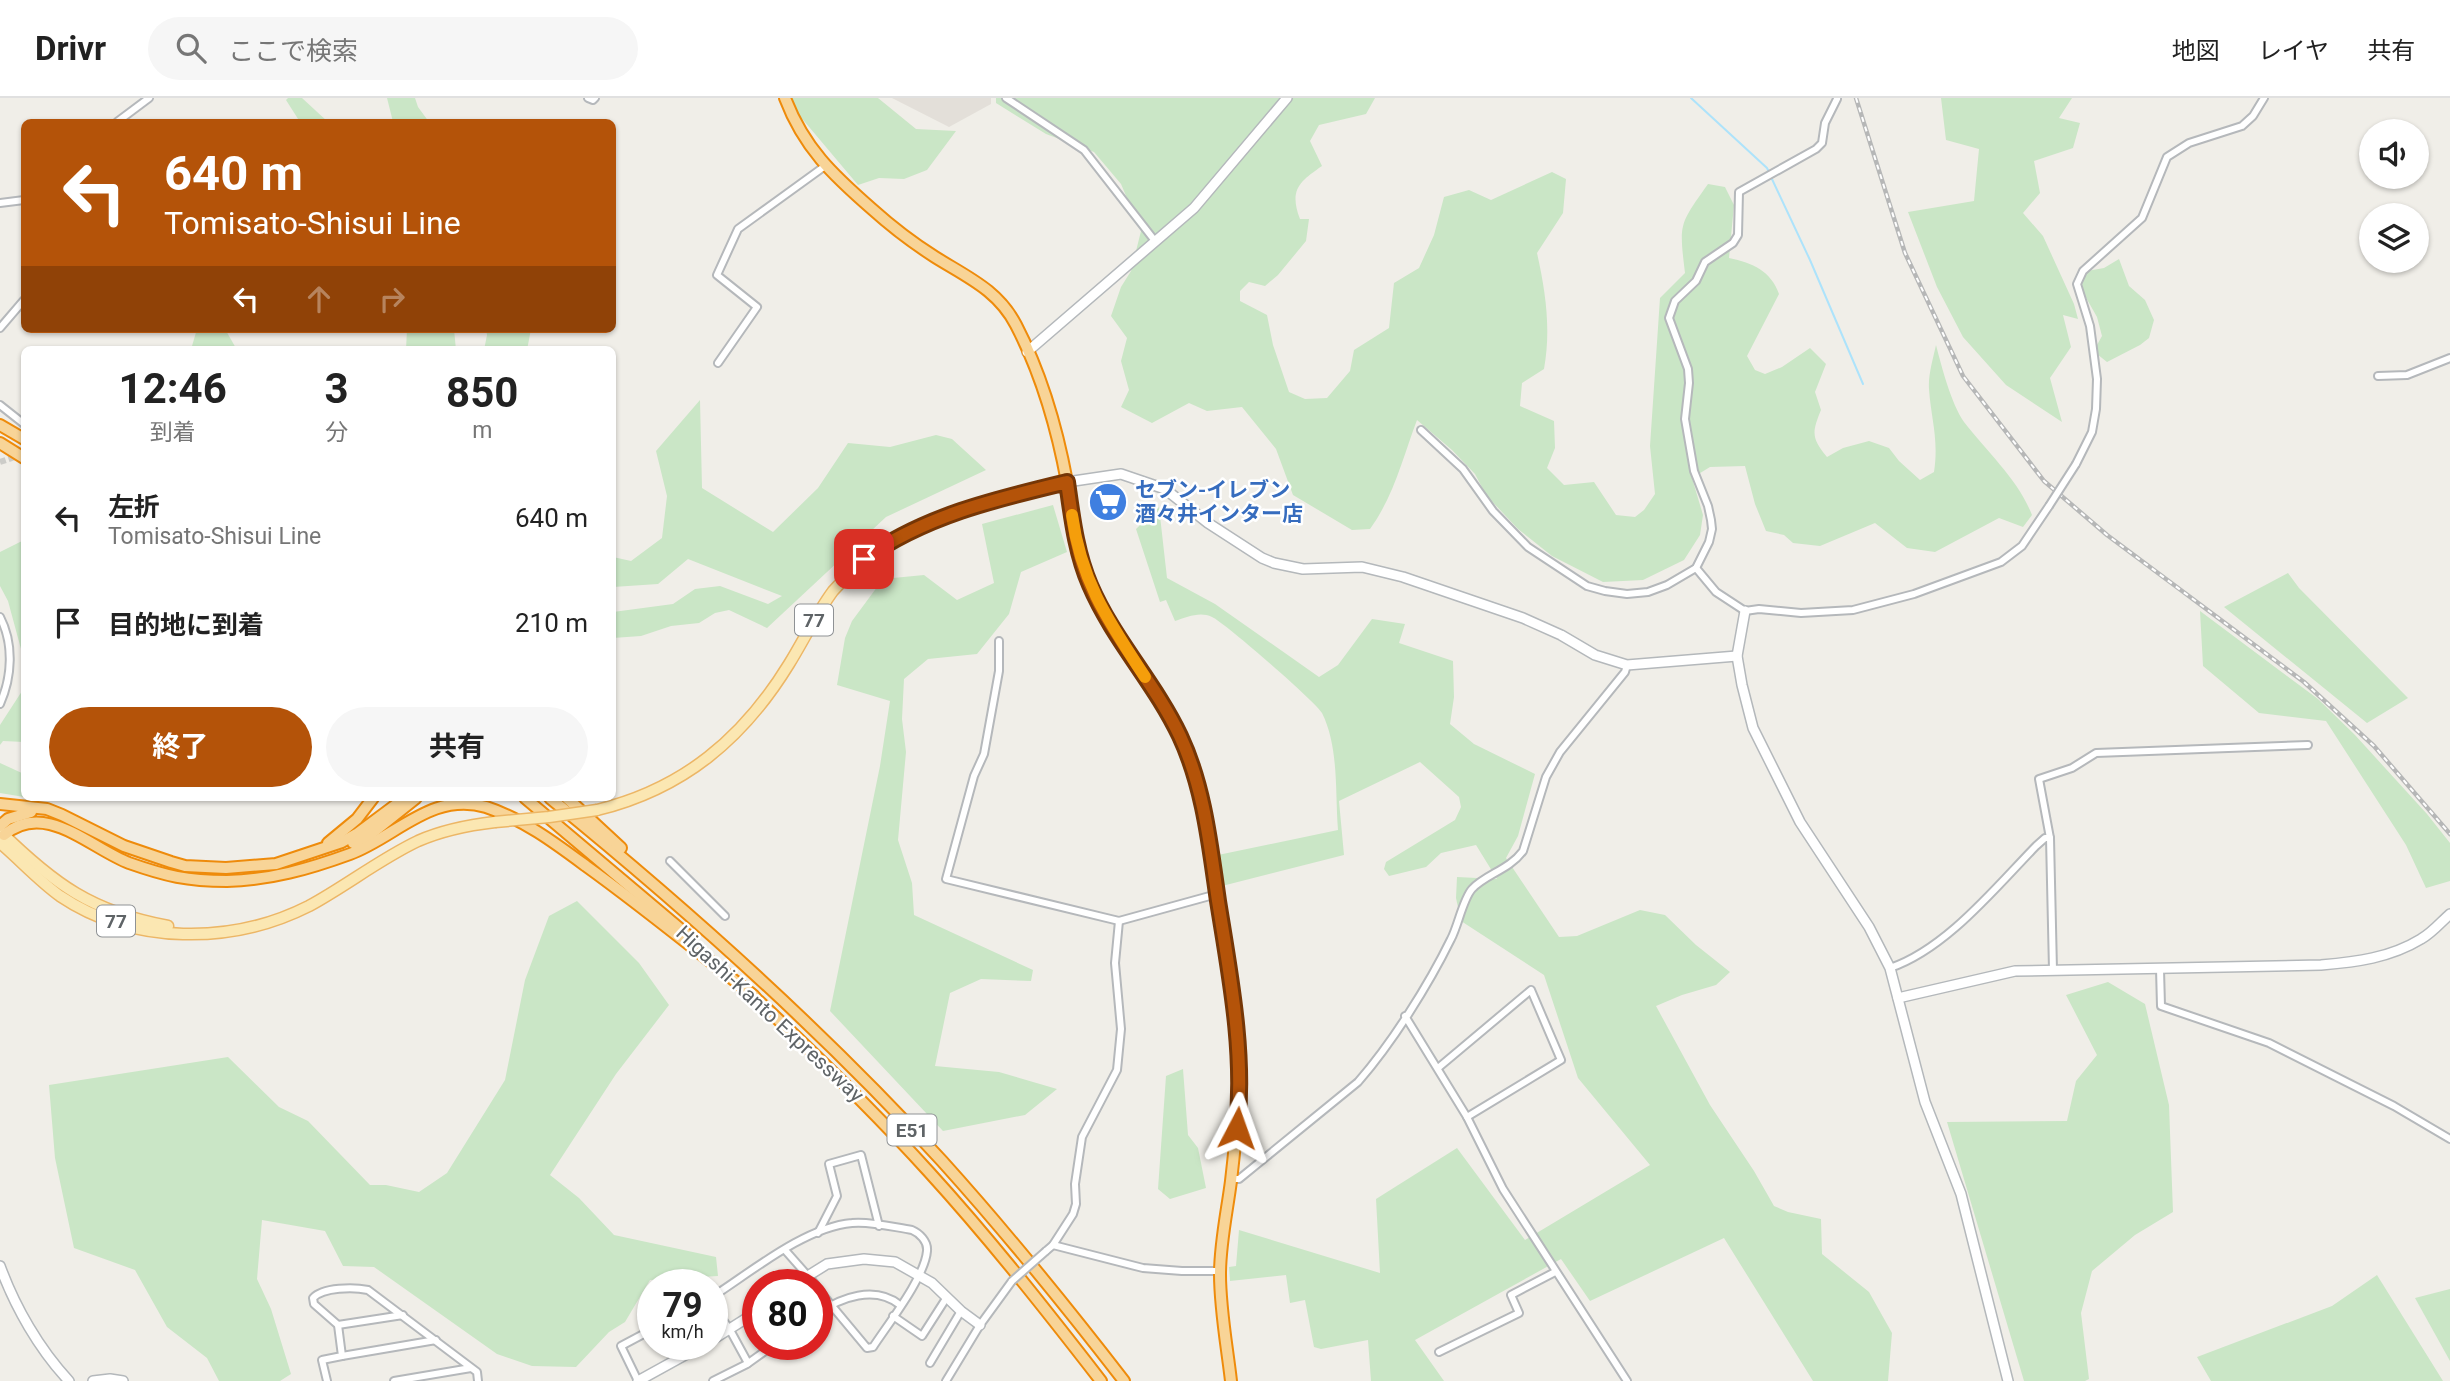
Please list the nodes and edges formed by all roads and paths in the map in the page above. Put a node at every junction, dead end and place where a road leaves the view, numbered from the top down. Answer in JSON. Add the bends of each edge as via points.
{"nodes":[{"id":1,"x":149,"y":98,"type":"edge"},
{"id":2,"x":587,"y":98,"type":"edge"},
{"id":3,"x":595,"y":98,"type":"edge"},
{"id":4,"x":785,"y":98,"type":"edge"},
{"id":5,"x":1006,"y":98,"type":"edge"},
{"id":6,"x":1287,"y":98,"type":"edge"},
{"id":7,"x":1838,"y":98,"type":"edge"},
{"id":8,"x":2264,"y":98,"type":"edge"},
{"id":9,"x":120,"y":119,"type":"edge"},
{"id":10,"x":825,"y":166,"type":"junction"},
{"id":11,"x":21,"y":201,"type":"edge"},
{"id":12,"x":0,"y":203,"type":"edge"},
{"id":13,"x":1154,"y":242,"type":"junction"},
{"id":14,"x":21,"y":304,"type":"edge"},
{"id":15,"x":0,"y":328,"type":"edge"},
{"id":16,"x":1027,"y":352,"type":"junction"},
{"id":17,"x":2450,"y":358,"type":"edge"},
{"id":18,"x":718,"y":363,"type":"dead end"},
{"id":19,"x":2378,"y":376,"type":"dead end"},
{"id":20,"x":0,"y":405,"type":"edge"},
{"id":21,"x":21,"y":422,"type":"edge"},
{"id":22,"x":0,"y":425,"type":"edge"},
{"id":23,"x":1420,"y":430,"type":"dead end"},
{"id":24,"x":21,"y":437,"type":"edge"},
{"id":25,"x":0,"y":443,"type":"edge"},
{"id":26,"x":21,"y":456,"type":"edge"},
{"id":27,"x":1067,"y":482,"type":"junction"},
{"id":28,"x":1696,"y":568,"type":"junction"},
{"id":29,"x":1745,"y":611,"type":"junction"},
{"id":30,"x":0,"y":617,"type":"edge"},
{"id":31,"x":999,"y":641,"type":"dead end"},
{"id":32,"x":1737,"y":656,"type":"junction"},
{"id":33,"x":1627,"y":665,"type":"junction"},
{"id":34,"x":0,"y":704,"type":"edge"},
{"id":35,"x":2308,"y":746,"type":"dead end"},
{"id":36,"x":371,"y":801,"type":"edge"},
{"id":37,"x":401,"y":801,"type":"edge"},
{"id":38,"x":412,"y":801,"type":"edge"},
{"id":39,"x":529,"y":801,"type":"edge"},
{"id":40,"x":554,"y":801,"type":"edge"},
{"id":41,"x":570,"y":801,"type":"edge"},
{"id":42,"x":0,"y":804,"type":"edge"},
{"id":43,"x":55,"y":813,"type":"junction"},
{"id":44,"x":1,"y":834,"type":"edge"},
{"id":45,"x":2050,"y":838,"type":"junction"},
{"id":46,"x":326,"y":845,"type":"junction"},
{"id":47,"x":330,"y":860,"type":"junction"},
{"id":48,"x":670,"y":861,"type":"dead end"},
{"id":49,"x":1217,"y":894,"type":"junction"},
{"id":50,"x":675,"y":902,"type":"junction"},
{"id":51,"x":2450,"y":914,"type":"edge"},
{"id":52,"x":725,"y":916,"type":"dead end"},
{"id":53,"x":1119,"y":921,"type":"junction"},
{"id":54,"x":1890,"y":968,"type":"junction"},
{"id":55,"x":2160,"y":969,"type":"junction"},
{"id":56,"x":2053,"y":970,"type":"junction"},
{"id":57,"x":754,"y":996,"type":"junction"},
{"id":58,"x":1898,"y":998,"type":"junction"},
{"id":59,"x":1405,"y":1016,"type":"junction"},
{"id":60,"x":1438,"y":1068,"type":"junction"},
{"id":61,"x":1467,"y":1117,"type":"junction"},
{"id":62,"x":2450,"y":1139,"type":"edge"},
{"id":63,"x":1231,"y":1179,"type":"junction"},
{"id":64,"x":879,"y":1226,"type":"junction"},
{"id":65,"x":818,"y":1233,"type":"junction"},
{"id":66,"x":1053,"y":1245,"type":"junction"},
{"id":67,"x":785,"y":1251,"type":"junction"},
{"id":68,"x":0,"y":1266,"type":"edge"},
{"id":69,"x":801,"y":1269,"type":"edge"},
{"id":70,"x":819,"y":1269,"type":"edge"},
{"id":71,"x":1220,"y":1270,"type":"junction"},
{"id":72,"x":1555,"y":1272,"type":"junction"},
{"id":73,"x":919,"y":1275,"type":"junction"},
{"id":74,"x":3,"y":1285,"type":"edge"},
{"id":75,"x":728,"y":1287,"type":"edge"},
{"id":76,"x":947,"y":1297,"type":"junction"},
{"id":77,"x":833,"y":1304,"type":"edge"},
{"id":78,"x":833,"y":1305,"type":"edge"},
{"id":79,"x":900,"y":1305,"type":"junction"},
{"id":80,"x":961,"y":1311,"type":"junction"},
{"id":81,"x":403,"y":1315,"type":"junction"},
{"id":82,"x":893,"y":1316,"type":"junction"},
{"id":83,"x":742,"y":1322,"type":"edge"},
{"id":84,"x":338,"y":1325,"type":"junction"},
{"id":85,"x":980,"y":1325,"type":"junction"},
{"id":86,"x":728,"y":1327,"type":"edge"},
{"id":87,"x":730,"y":1330,"type":"junction"},
{"id":88,"x":637,"y":1338,"type":"edge"},
{"id":89,"x":436,"y":1340,"type":"junction"},
{"id":90,"x":1439,"y":1352,"type":"dead end"},
{"id":91,"x":342,"y":1356,"type":"junction"},
{"id":92,"x":676,"y":1360,"type":"edge"},
{"id":93,"x":752,"y":1360,"type":"edge"},
{"id":94,"x":748,"y":1363,"type":"junction"},
{"id":95,"x":930,"y":1363,"type":"dead end"},
{"id":96,"x":471,"y":1368,"type":"junction"},
{"id":97,"x":69,"y":1381,"type":"edge"},
{"id":98,"x":93,"y":1381,"type":"edge"},
{"id":99,"x":124,"y":1381,"type":"edge"},
{"id":100,"x":327,"y":1381,"type":"edge"},
{"id":101,"x":394,"y":1381,"type":"edge"},
{"id":102,"x":478,"y":1381,"type":"edge"},
{"id":103,"x":638,"y":1381,"type":"edge"},
{"id":104,"x":713,"y":1381,"type":"edge"},
{"id":105,"x":946,"y":1381,"type":"edge"},
{"id":106,"x":1101,"y":1381,"type":"edge"},
{"id":107,"x":1124,"y":1381,"type":"edge"},
{"id":108,"x":1231,"y":1381,"type":"edge"},
{"id":109,"x":1627,"y":1381,"type":"edge"},
{"id":110,"x":2008,"y":1381,"type":"edge"}],
"edges":[{"from":1,"to":9,"type":"street"},
{"from":2,"to":3,"type":"street"},
{"from":4,"to":10,"type":"highway","via":[[793,120]]},
{"from":5,"to":13,"type":"street","via":[[1084,150]]},
{"from":6,"to":13,"type":"street","via":[[1194,208]]},
{"from":7,"to":28,"type":"street","via":[[1816,149],[1739,192],[1738,236],[1705,262],[1696,281],[1671,308],[1670,318],[1688,369],[1685,419],[1694,471],[1712,529]]},
{"from":8,"to":29,"type":"street","bridge":true,"via":[[2242,126],[2189,143],[2166,157],[2142,218],[2082,271],[2077,284],[2090,326],[2096,389],[2092,432],[2022,545],[2001,562],[1914,594],[1853,610]]},
{"from":10,"to":16,"type":"highway","via":[[900,233],[985,286],[1009,313]]},
{"from":10,"to":18,"type":"street","via":[[738,229],[717,275],[757,307]]},
{"from":11,"to":12,"type":"street"},
{"from":13,"to":16,"type":"street"},
{"from":14,"to":15,"type":"street"},
{"from":16,"to":27,"type":"highway","via":[[1053,416]]},
{"from":17,"to":19,"type":"street","via":[[2407,375]]},
{"from":20,"to":21,"type":"street"},
{"from":22,"to":24,"type":"highway"},
{"from":23,"to":28,"type":"street","via":[[1463,469],[1493,511],[1528,547],[1587,586],[1627,594],[1648,592]]},
{"from":25,"to":26,"type":"highway"},
{"from":27,"to":33,"type":"street","via":[[1121,474],[1165,489],[1208,523],[1274,563],[1303,569],[1362,567],[1403,576],[1523,618],[1595,655]]},
{"from":27,"to":44,"type":"main road","number":"77","bridge":true,"via":[[983,503],[918,527],[864,559],[833,591],[769,694],[733,737],[675,780],[597,810],[453,828],[418,841],[308,906],[255,925],[185,929],[110,912],[59,883]]},
{"from":27,"to":49,"type":"highway","via":[[1089,584],[1181,737],[1199,792]]},
{"from":28,"to":29,"type":"street","via":[[1716,592]]},
{"from":29,"to":32,"type":"street"},
{"from":30,"to":34,"type":"street","via":[[10,658],[10,675]]},
{"from":31,"to":53,"type":"street","via":[[999,671],[984,754],[946,879]]},
{"from":32,"to":33,"type":"street"},
{"from":32,"to":54,"type":"street","via":[[1747,708],[1762,747],[1800,822],[1869,927]]},
{"from":33,"to":59,"type":"street","via":[[1546,777],[1523,851],[1516,861],[1472,890],[1452,937]]},
{"from":35,"to":45,"type":"street","via":[[2096,753],[2072,768],[2039,779]]},
{"from":36,"to":46,"type":"highway"},
{"from":37,"to":46,"type":"highway","via":[[358,833]]},
{"from":38,"to":47,"type":"highway"},
{"from":39,"to":57,"type":"highway","name":"Higashi-Kanto Expressway","number":"E51"},
{"from":40,"to":50,"type":"highway","name":"Higashi-Kanto Expressway","number":"E51"},
{"from":41,"to":50,"type":"highway"},
{"from":42,"to":43,"type":"highway"},
{"from":43,"to":44,"type":"highway","via":[[22,813],[8,819]]},
{"from":43,"to":46,"type":"highway","via":[[124,846],[185,866],[276,864]]},
{"from":44,"to":47,"type":"highway","via":[[22,824],[52,824],[128,862],[181,879],[273,878]]},
{"from":45,"to":54,"type":"street","via":[[2036,846],[1934,944]]},
{"from":45,"to":56,"type":"street"},
{"from":47,"to":57,"type":"highway","via":[[361,849],[439,807],[484,807],[560,847]]},
{"from":48,"to":52,"type":"street"},
{"from":49,"to":53,"type":"street"},
{"from":49,"to":63,"type":"highway","via":[[1238,1056],[1239,1112]]},
{"from":50,"to":107,"type":"highway","name":"Higashi-Kanto Expressway","number":"E51","via":[[789,1007],[941,1161],[1024,1255]]},
{"from":51,"to":55,"type":"street","via":[[2424,938],[2396,952],[2360,961]]},
{"from":53,"to":66,"type":"street","via":[[1117,1070],[1082,1137],[1076,1204]]},
{"from":54,"to":58,"type":"street"},
{"from":55,"to":56,"type":"street"},
{"from":55,"to":62,"type":"street","via":[[2161,1006],[2269,1043]]},
{"from":56,"to":58,"type":"street","via":[[2015,971]]},
{"from":57,"to":106,"type":"highway","name":"Higashi-Kanto Expressway","number":"E51","via":[[930,1173]]},
{"from":58,"to":110,"type":"street","via":[[1926,1102],[1961,1194]]},
{"from":59,"to":60,"type":"street"},
{"from":59,"to":63,"type":"street","via":[[1358,1082],[1239,1179]]},
{"from":60,"to":61,"type":"street"},
{"from":60,"to":61,"type":"street","via":[[1531,990],[1561,1060]]},
{"from":61,"to":72,"type":"street","via":[[1503,1189]]},
{"from":63,"to":71,"type":"highway"},
{"from":64,"to":65,"type":"street","via":[[852,1223]]},
{"from":64,"to":65,"type":"street","via":[[861,1155],[829,1164],[837,1196]]},
{"from":64,"to":73,"type":"street","via":[[912,1230],[922,1237],[928,1249]]},
{"from":65,"to":67,"type":"street"},
{"from":66,"to":71,"type":"street","via":[[1143,1268]]},
{"from":66,"to":85,"type":"street","bridge":true,"via":[[1012,1281]]},
{"from":67,"to":69,"type":"street"},
{"from":67,"to":75,"type":"street"},
{"from":68,"to":74,"type":"street"},
{"from":70,"to":73,"type":"street","via":[[864,1259],[895,1262]]},
{"from":71,"to":108,"type":"highway"},
{"from":72,"to":90,"type":"street","via":[[1511,1295],[1519,1313]]},
{"from":72,"to":109,"type":"street"},
{"from":73,"to":76,"type":"street"},
{"from":73,"to":79,"type":"street"},
{"from":74,"to":97,"type":"street","via":[[43,1351]]},
{"from":76,"to":80,"type":"street"},
{"from":76,"to":82,"type":"street","via":[[922,1336]]},
{"from":77,"to":79,"type":"street","via":[[855,1295],[875,1295],[890,1297]]},
{"from":78,"to":82,"type":"street","via":[[867,1348],[873,1347]]},
{"from":79,"to":82,"type":"street"},
{"from":80,"to":85,"type":"street"},
{"from":80,"to":95,"type":"street"},
{"from":81,"to":84,"type":"street"},
{"from":81,"to":84,"type":"street","via":[[357,1287],[314,1295],[314,1304]]},
{"from":81,"to":89,"type":"street"},
{"from":83,"to":87,"type":"street"},
{"from":84,"to":91,"type":"street"},
{"from":85,"to":105,"type":"street"},
{"from":86,"to":87,"type":"street"},
{"from":87,"to":94,"type":"street"},
{"from":88,"to":103,"type":"street","via":[[621,1346]]},
{"from":89,"to":91,"type":"street"},
{"from":89,"to":96,"type":"street"},
{"from":91,"to":100,"type":"street","via":[[323,1360]]},
{"from":92,"to":103,"type":"street"},
{"from":93,"to":94,"type":"street"},
{"from":94,"to":104,"type":"street"},
{"from":96,"to":101,"type":"street"},
{"from":96,"to":102,"type":"street"},
{"from":98,"to":99,"type":"street"}]}
